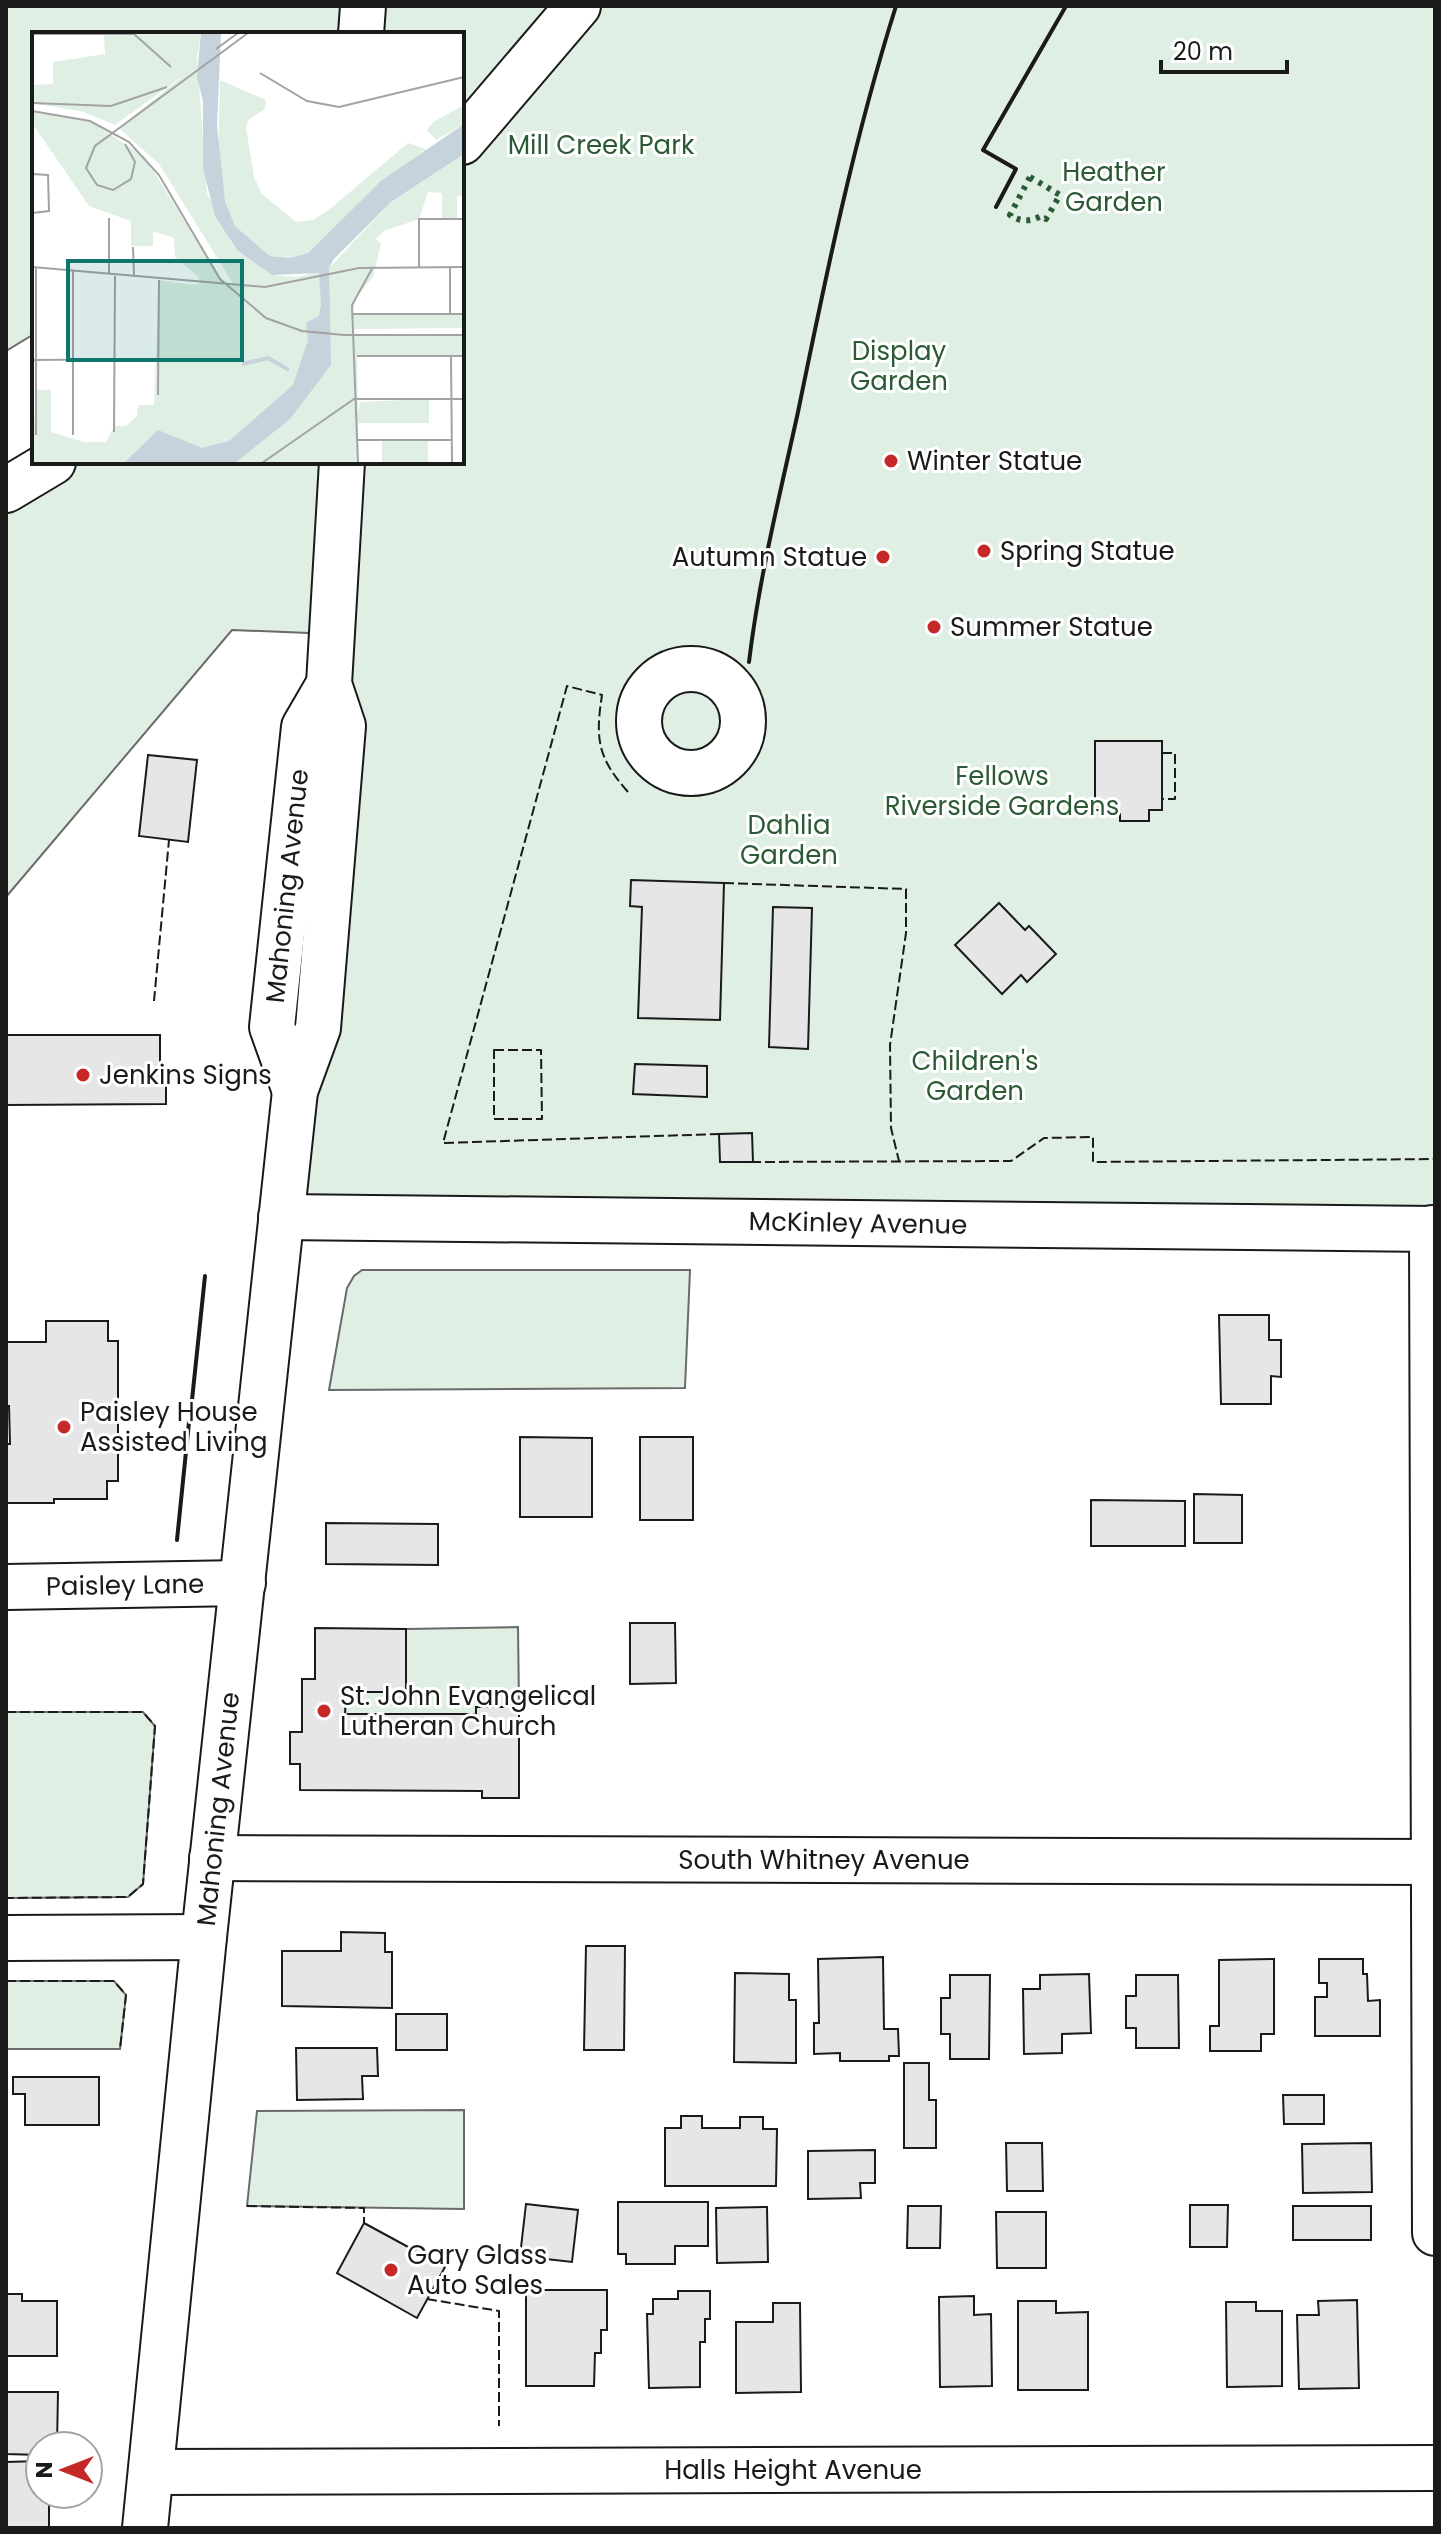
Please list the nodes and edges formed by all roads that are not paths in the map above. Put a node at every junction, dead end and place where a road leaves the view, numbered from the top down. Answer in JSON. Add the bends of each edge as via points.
{"nodes":[{"id":1,"x":363,"y":6,"type":"edge"},
{"id":2,"x":578,"y":6,"type":"edge"},
{"id":3,"x":361,"y":32,"type":"edge"},
{"id":4,"x":464,"y":140,"type":"edge"},
{"id":5,"x":50,"y":464,"type":"edge"},
{"id":6,"x":341,"y":475,"type":"edge"},
{"id":7,"x":6,"y":490,"type":"edge"},
{"id":8,"x":281,"y":1217,"type":"junction"},
{"id":9,"x":1433,"y":1228,"type":"edge"},
{"id":10,"x":243,"y":1583,"type":"junction"},
{"id":11,"x":6,"y":1587,"type":"edge"},
{"id":12,"x":212,"y":1858,"type":"junction"},
{"id":13,"x":1434,"y":1862,"type":"edge"},
{"id":14,"x":204,"y":1937,"type":"junction"},
{"id":15,"x":6,"y":1938,"type":"edge"},
{"id":16,"x":1435,"y":2233,"type":"edge"},
{"id":17,"x":1435,"y":2468,"type":"edge"},
{"id":18,"x":151,"y":2472,"type":"junction"},
{"id":19,"x":145,"y":2528,"type":"edge"}],
"edges":[{"from":1,"to":3,"type":"main road"},
{"from":2,"to":4,"type":"main road"},
{"from":5,"to":7,"type":"main road"},
{"from":6,"to":8,"type":"main road","name":"Mahoning Avenue","via":[[329,684],[343,726],[318,1028],[295,1091]]},
{"from":8,"to":9,"type":"main road","name":"McKinley Avenue"},
{"from":8,"to":10,"type":"main road","name":"Mahoning Avenue"},
{"from":9,"to":13,"type":"main road"},
{"from":10,"to":11,"type":"main road","name":"Paisley Lane"},
{"from":10,"to":12,"type":"main road","name":"Mahoning Avenue"},
{"from":12,"to":13,"type":"main road","name":"South Whitney Avenue"},
{"from":12,"to":14,"type":"main road","name":"Mahoning Avenue"},
{"from":13,"to":16,"type":"main road"},
{"from":14,"to":15,"type":"main road"},
{"from":14,"to":18,"type":"main road","name":"Mahoning Avenue"},
{"from":17,"to":18,"type":"main road","name":"Halls Height Avenue"},
{"from":18,"to":19,"type":"main road","name":"Mahoning Avenue"}]}
